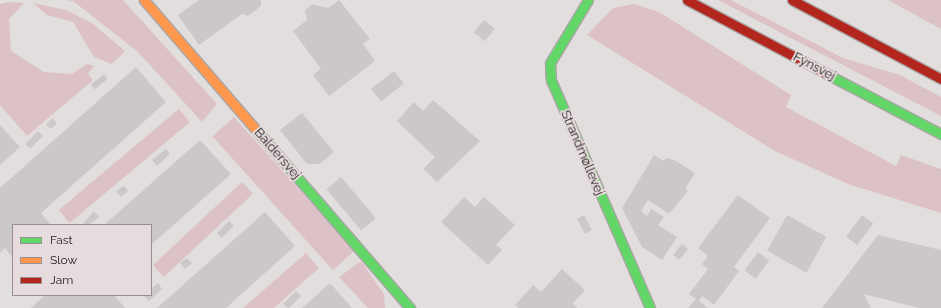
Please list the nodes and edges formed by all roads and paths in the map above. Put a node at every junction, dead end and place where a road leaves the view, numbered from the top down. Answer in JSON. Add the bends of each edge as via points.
{"nodes":[{"id":1,"x":144,"y":0,"type":"edge"},
{"id":2,"x":588,"y":0,"type":"edge"},
{"id":3,"x":687,"y":0,"type":"edge"},
{"id":4,"x":792,"y":0,"type":"edge"},
{"id":5,"x":941,"y":79,"type":"edge"},
{"id":6,"x":941,"y":134,"type":"edge"},
{"id":7,"x":410,"y":308,"type":"edge"},
{"id":8,"x":650,"y":308,"type":"edge"}],
"edges":[{"from":1,"to":7,"type":"street","name":"Baldersvej"},
{"from":2,"to":8,"type":"street","name":"Strandmøllevej","via":[[550,63],[552,80]]},
{"from":3,"to":6,"type":"street","name":"Fynsvej"},
{"from":4,"to":5,"type":"street"}]}
